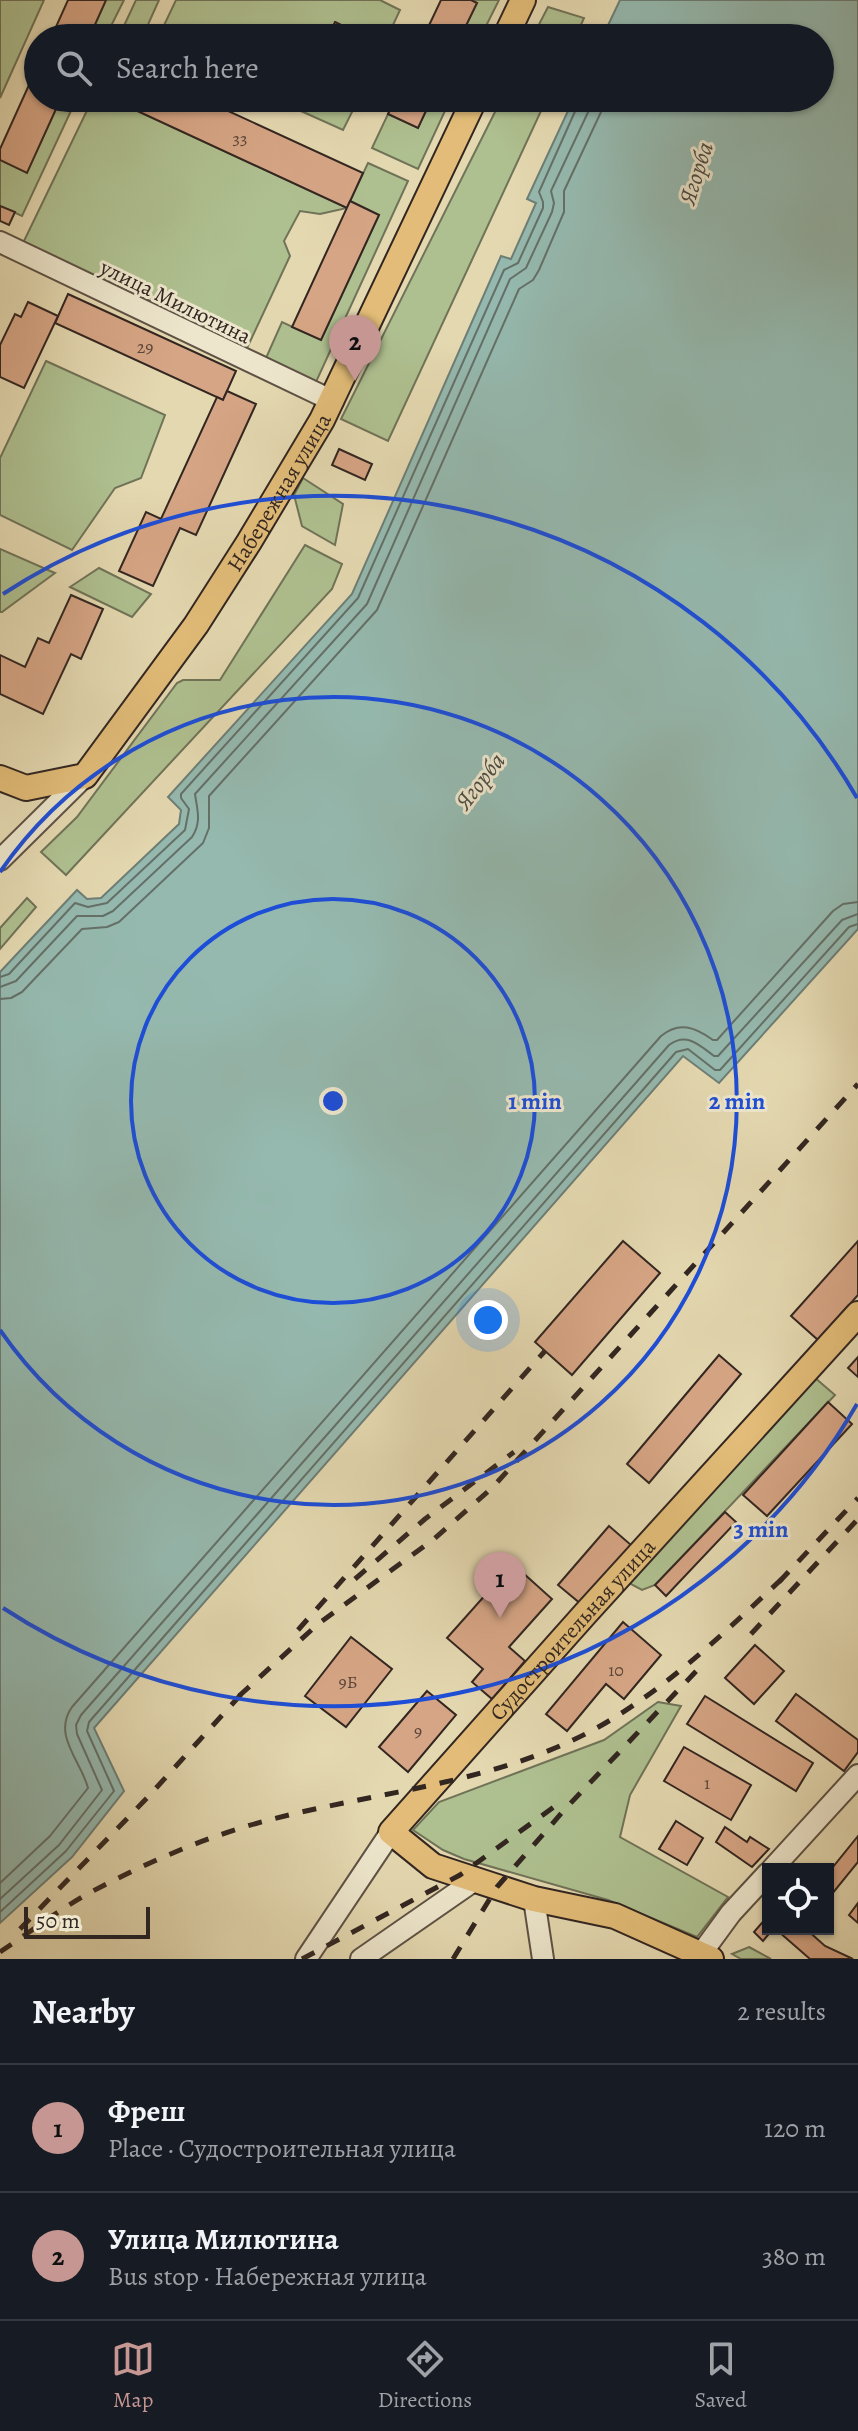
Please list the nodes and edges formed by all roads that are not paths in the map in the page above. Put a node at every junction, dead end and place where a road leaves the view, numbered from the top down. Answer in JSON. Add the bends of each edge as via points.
{"nodes":[{"id":1,"x":523,"y":0,"type":"edge"},
{"id":2,"x":512,"y":24,"type":"edge"},
{"id":3,"x":468,"y":112,"type":"edge"},
{"id":4,"x":0,"y":242,"type":"edge"},
{"id":5,"x":333,"y":401,"type":"junction"},
{"id":6,"x":85,"y":776,"type":"junction"},
{"id":7,"x":0,"y":778,"type":"edge"},
{"id":8,"x":0,"y":860,"type":"edge"},
{"id":9,"x":858,"y":1314,"type":"edge"},
{"id":10,"x":858,"y":1775,"type":"edge"},
{"id":11,"x":391,"y":1832,"type":"junction"},
{"id":12,"x":777,"y":1863,"type":"edge"},
{"id":13,"x":762,"y":1879,"type":"edge"},
{"id":14,"x":475,"y":1880,"type":"junction"},
{"id":15,"x":534,"y":1899,"type":"junction"},
{"id":16,"x":706,"y":1956,"type":"edge"},
{"id":17,"x":306,"y":1959,"type":"edge"},
{"id":18,"x":361,"y":1959,"type":"edge"},
{"id":19,"x":543,"y":1959,"type":"edge"}],
"edges":[{"from":1,"to":2,"type":"main road"},
{"from":3,"to":5,"type":"main road","name":"Набережная улица"},
{"from":4,"to":5,"type":"street","name":"улица Милютина"},
{"from":5,"to":6,"type":"main road","name":"Набережная улица","via":[[203,613]]},
{"from":6,"to":7,"type":"main road","via":[[26,788]]},
{"from":6,"to":8,"type":"street"},
{"from":9,"to":11,"type":"main road","name":"Судостроительная улица"},
{"from":10,"to":12,"type":"street"},
{"from":11,"to":14,"type":"main road","via":[[433,1866]]},
{"from":11,"to":17,"type":"street","name":"Судостроительная улица"},
{"from":13,"to":16,"type":"street","via":[[731,1913]]},
{"from":14,"to":15,"type":"main road"},
{"from":14,"to":18,"type":"street"},
{"from":15,"to":16,"type":"main road","via":[[615,1916]]},
{"from":15,"to":19,"type":"street"}]}
